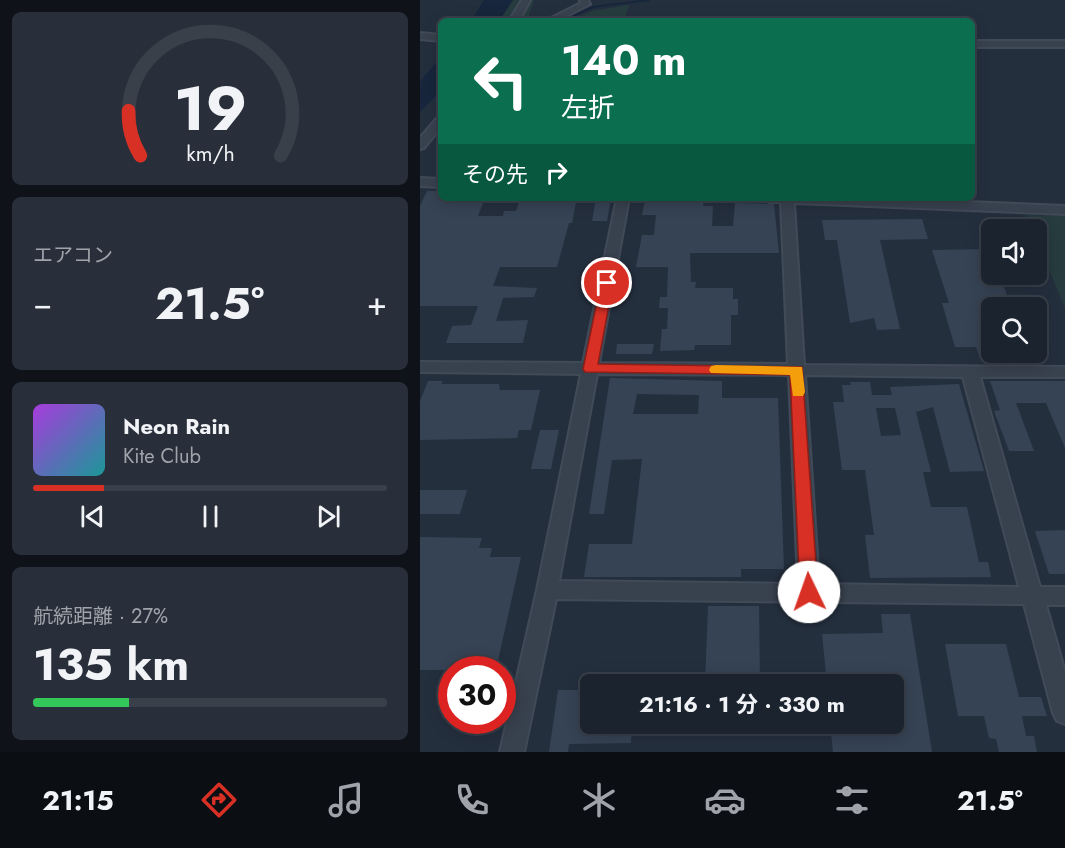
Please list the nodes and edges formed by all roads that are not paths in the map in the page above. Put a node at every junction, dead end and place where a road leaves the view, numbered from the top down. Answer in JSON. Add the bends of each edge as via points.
{"nodes":[{"id":1,"x":526,"y":0,"type":"edge"},
{"id":2,"x":584,"y":0,"type":"edge"},
{"id":3,"x":516,"y":18,"type":"edge"},
{"id":4,"x":556,"y":18,"type":"edge"},
{"id":5,"x":420,"y":36,"type":"edge"},
{"id":6,"x":438,"y":38,"type":"edge"},
{"id":7,"x":975,"y":44,"type":"edge"},
{"id":8,"x":1065,"y":44,"type":"edge"},
{"id":9,"x":438,"y":124,"type":"edge"},
{"id":10,"x":420,"y":145,"type":"edge"},
{"id":11,"x":420,"y":182,"type":"edge"},
{"id":12,"x":438,"y":183,"type":"edge"},
{"id":13,"x":622,"y":201,"type":"edge"},
{"id":14,"x":787,"y":201,"type":"edge"},
{"id":15,"x":838,"y":201,"type":"edge"},
{"id":16,"x":1065,"y":210,"type":"edge"},
{"id":17,"x":420,"y":368,"type":"edge"},
{"id":18,"x":590,"y":369,"type":"junction"},
{"id":19,"x":797,"y":370,"type":"junction"},
{"id":20,"x":970,"y":371,"type":"junction"},
{"id":21,"x":1065,"y":372,"type":"edge"},
{"id":22,"x":547,"y":590,"type":"junction"},
{"id":23,"x":809,"y":592,"type":"junction"},
{"id":24,"x":1032,"y":596,"type":"junction"},
{"id":25,"x":1065,"y":596,"type":"edge"},
{"id":26,"x":1065,"y":713,"type":"edge"},
{"id":27,"x":512,"y":752,"type":"edge"}],
"edges":[{"from":1,"to":3,"type":"street"},
{"from":2,"to":4,"type":"street","via":[[586,4]]},
{"from":5,"to":6,"type":"street"},
{"from":7,"to":8,"type":"street"},
{"from":9,"to":10,"type":"street"},
{"from":11,"to":12,"type":"street"},
{"from":13,"to":18,"type":"street"},
{"from":14,"to":19,"type":"street"},
{"from":15,"to":16,"type":"street"},
{"from":17,"to":18,"type":"street"},
{"from":18,"to":19,"type":"street"},
{"from":18,"to":22,"type":"street"},
{"from":19,"to":20,"type":"street"},
{"from":19,"to":23,"type":"street"},
{"from":20,"to":21,"type":"street"},
{"from":20,"to":24,"type":"street"},
{"from":22,"to":23,"type":"street"},
{"from":22,"to":27,"type":"street"},
{"from":23,"to":24,"type":"street"},
{"from":24,"to":25,"type":"street"},
{"from":24,"to":26,"type":"street"}]}
